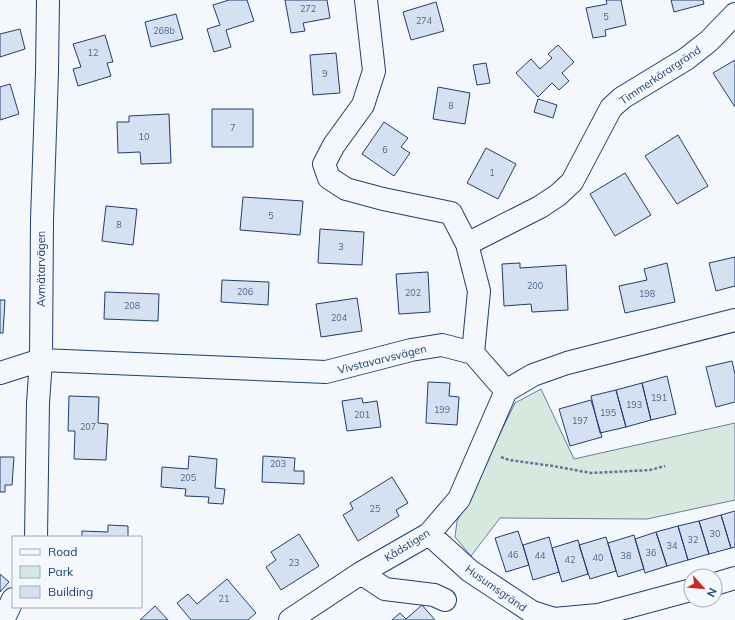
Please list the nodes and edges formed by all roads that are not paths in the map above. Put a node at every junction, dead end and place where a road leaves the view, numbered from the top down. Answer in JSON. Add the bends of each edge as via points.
{"nodes":[{"id":1,"x":48,"y":0,"type":"edge"},
{"id":2,"x":366,"y":0,"type":"edge"},
{"id":3,"x":735,"y":14,"type":"edge"},
{"id":4,"x":467,"y":244,"type":"junction"},
{"id":5,"x":735,"y":320,"type":"edge"},
{"id":6,"x":473,"y":353,"type":"junction"},
{"id":7,"x":41,"y":360,"type":"junction"},
{"id":8,"x":0,"y":373,"type":"edge"},
{"id":9,"x":506,"y":391,"type":"junction"},
{"id":10,"x":429,"y":534,"type":"junction"},
{"id":11,"x":36,"y":536,"type":"edge"},
{"id":12,"x":361,"y":574,"type":"junction"},
{"id":13,"x":735,"y":578,"type":"edge"},
{"id":14,"x":723,"y":582,"type":"edge"},
{"id":15,"x":683,"y":592,"type":"edge"},
{"id":16,"x":445,"y":600,"type":"dead end"},
{"id":17,"x":290,"y":620,"type":"edge"}],
"edges":[{"from":1,"to":7,"type":"street","name":"Avmätarvägen"},
{"from":2,"to":4,"type":"street","via":[[374,71],[363,105],[334,145],[324,164],[329,178],[346,189],[451,213]]},
{"from":3,"to":4,"type":"street","name":"Timmerkörargränd","via":[[709,41],[686,59],[622,98],[611,108],[572,182],[558,195],[540,207]]},
{"from":4,"to":6,"type":"street","via":[[479,291]]},
{"from":5,"to":9,"type":"street","via":[[567,364],[533,375]]},
{"from":6,"to":7,"type":"street","name":"Vivstavarvsvägen","via":[[442,345],[410,350],[326,372]]},
{"from":6,"to":9,"type":"street"},
{"from":7,"to":8,"type":"street","name":"Vivstavarvsvägen"},
{"from":7,"to":11,"type":"street","name":"Avmätarvägen"},
{"from":9,"to":10,"type":"street","name":"Kådstigen","via":[[459,500]]},
{"from":10,"to":12,"type":"street","name":"Kådstigen"},
{"from":10,"to":15,"type":"street","name":"Husumsgränd","via":[[470,571],[532,612],[554,619],[598,615]]},
{"from":12,"to":16,"type":"street","via":[[385,589],[434,595]]},
{"from":12,"to":17,"type":"street","name":"Kådstigen"},
{"from":13,"to":14,"type":"street"}]}
